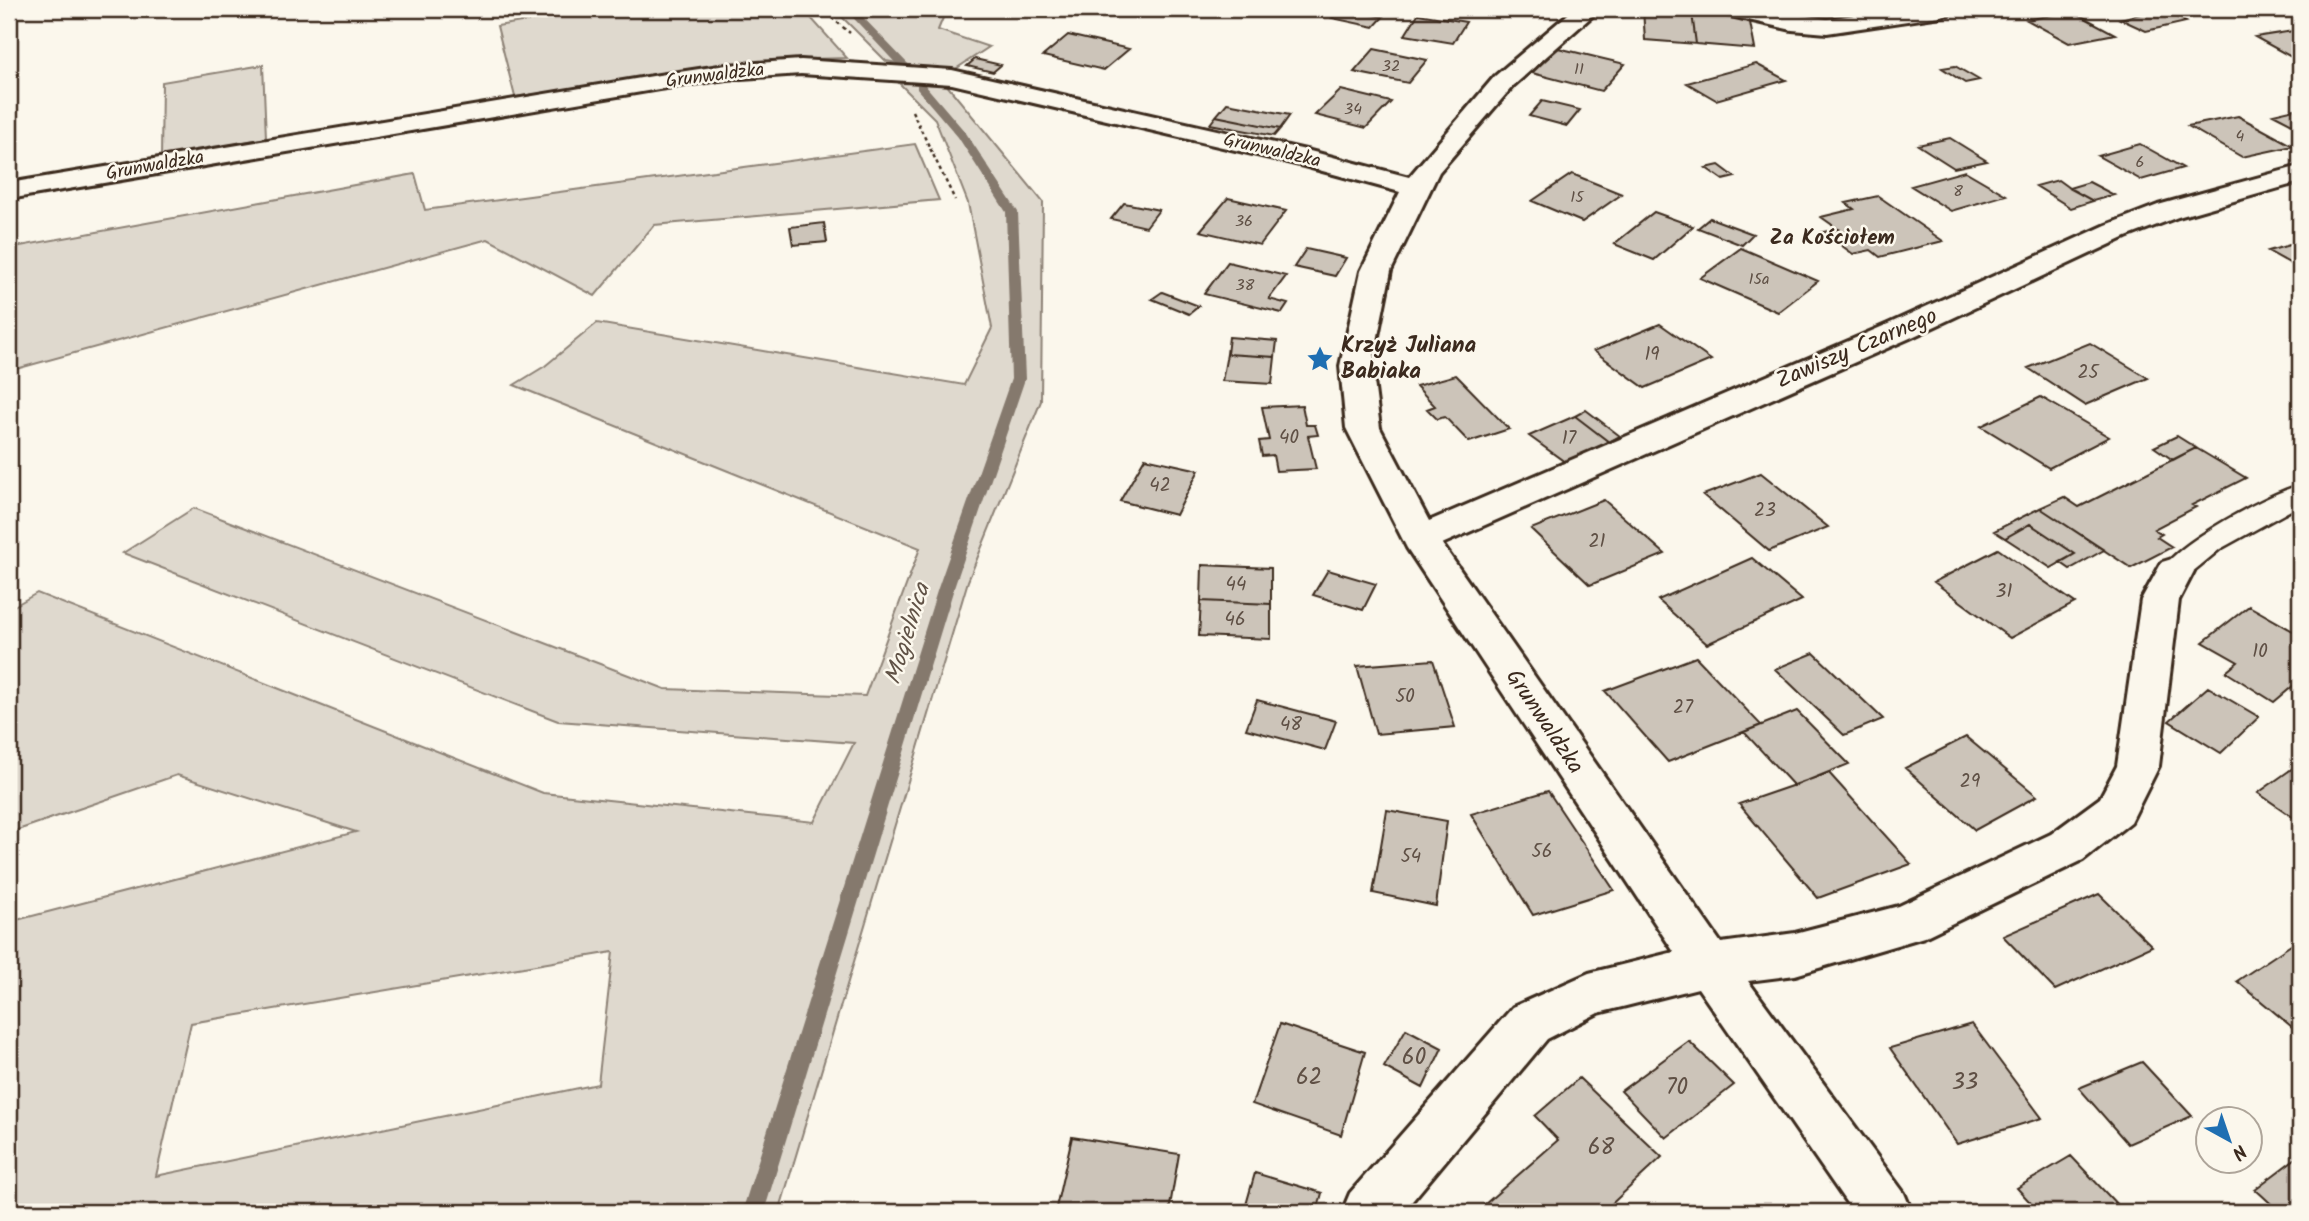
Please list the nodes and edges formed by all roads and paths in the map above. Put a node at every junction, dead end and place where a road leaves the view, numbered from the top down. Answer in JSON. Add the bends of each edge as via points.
{"nodes":[{"id":1,"x":1588,"y":9,"type":"edge"},
{"id":2,"x":1730,"y":9,"type":"edge"},
{"id":3,"x":1941,"y":9,"type":"edge"},
{"id":4,"x":881,"y":72,"type":"junction"},
{"id":5,"x":2300,"y":173,"type":"edge"},
{"id":6,"x":1416,"y":188,"type":"junction"},
{"id":7,"x":9,"y":191,"type":"edge"},
{"id":8,"x":955,"y":200,"type":"dead end"},
{"id":9,"x":2300,"y":494,"type":"edge"},
{"id":10,"x":1420,"y":539,"type":"junction"},
{"id":11,"x":2175,"y":571,"type":"joint"},
{"id":12,"x":1709,"y":965,"type":"junction"},
{"id":13,"x":1370,"y":1212,"type":"edge"},
{"id":14,"x":1885,"y":1212,"type":"edge"}],
"edges":[{"from":1,"to":6,"type":"street","name":"Grunwaldzka","via":[[1504,81]]},
{"from":2,"to":3,"type":"street","via":[[1827,26]]},
{"from":4,"to":6,"type":"street","name":"Grunwaldzka","via":[[952,77],[1310,159]]},
{"from":4,"to":7,"type":"street","name":"Grunwaldzka","via":[[801,67],[726,72]]},
{"from":4,"to":8,"type":"path","via":[[919,120]]},
{"from":5,"to":10,"type":"street","name":"Zawiszy Czarnego","via":[[2116,231],[1899,331]]},
{"from":6,"to":10,"type":"street","name":"Grunwaldzka","via":[[1376,271],[1356,366],[1363,428]]},
{"from":9,"to":11,"type":"lane","via":[[2210,542]]},
{"from":10,"to":12,"type":"street","name":"Grunwaldzka"},
{"from":11,"to":12,"type":"street","via":[[2160,600],[2138,766],[2116,810],[2067,847],[1908,923],[1795,954]]},
{"from":12,"to":13,"type":"street","via":[[1590,994],[1530,1023]]},
{"from":12,"to":14,"type":"street","name":"Grunwaldzka"}]}
